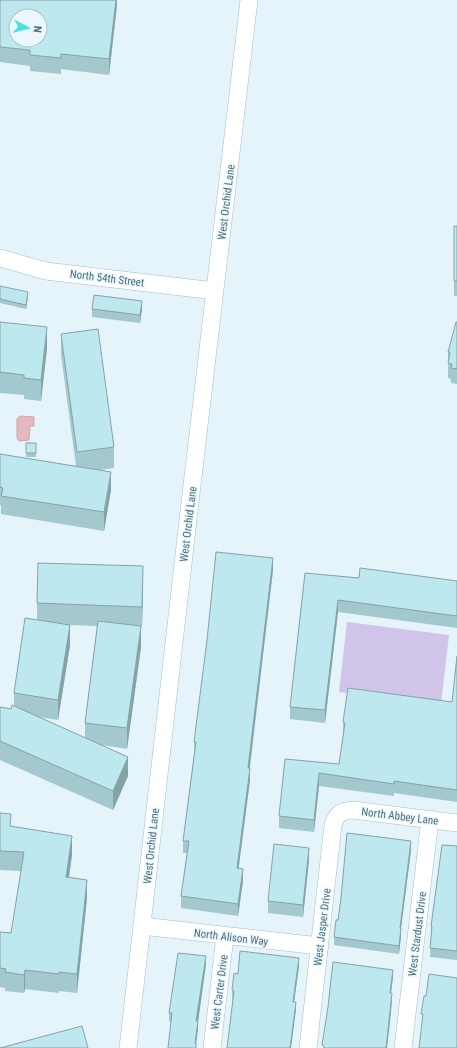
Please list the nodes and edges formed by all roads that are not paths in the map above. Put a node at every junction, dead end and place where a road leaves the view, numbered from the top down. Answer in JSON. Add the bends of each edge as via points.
{"nodes":[{"id":1,"x":249,"y":0,"type":"edge"},
{"id":2,"x":0,"y":258,"type":"edge"},
{"id":3,"x":215,"y":291,"type":"junction"},
{"id":4,"x":343,"y":810,"type":"joint"},
{"id":5,"x":430,"y":819,"type":"junction"},
{"id":6,"x":457,"y":823,"type":"edge"},
{"id":7,"x":142,"y":926,"type":"junction"},
{"id":8,"x":225,"y":936,"type":"junction"},
{"id":9,"x":320,"y":946,"type":"junction"},
{"id":10,"x":128,"y":1048,"type":"edge"},
{"id":11,"x":212,"y":1048,"type":"edge"},
{"id":12,"x":308,"y":1048,"type":"edge"},
{"id":13,"x":403,"y":1048,"type":"edge"}],
"edges":[{"from":1,"to":3,"type":"street","name":"West Orchid Lane"},
{"from":2,"to":3,"type":"street","name":"North 54th Street","via":[[46,271]]},
{"from":3,"to":7,"type":"street","name":"West Orchid Lane"},
{"from":4,"to":5,"type":"street","name":"North Abbey Lane"},
{"from":4,"to":9,"type":"street","name":"West Jasper Drive","via":[[333,825]]},
{"from":5,"to":6,"type":"street","name":"North Abbey Lane"},
{"from":5,"to":13,"type":"street","name":"West Stardust Drive"},
{"from":7,"to":8,"type":"street","name":"North Alison Way"},
{"from":7,"to":10,"type":"street","name":"West Orchid Lane"},
{"from":8,"to":9,"type":"street","name":"North Alison Way"},
{"from":8,"to":11,"type":"street","name":"West Carter Drive"},
{"from":9,"to":12,"type":"street","name":"West Jasper Drive"}]}
